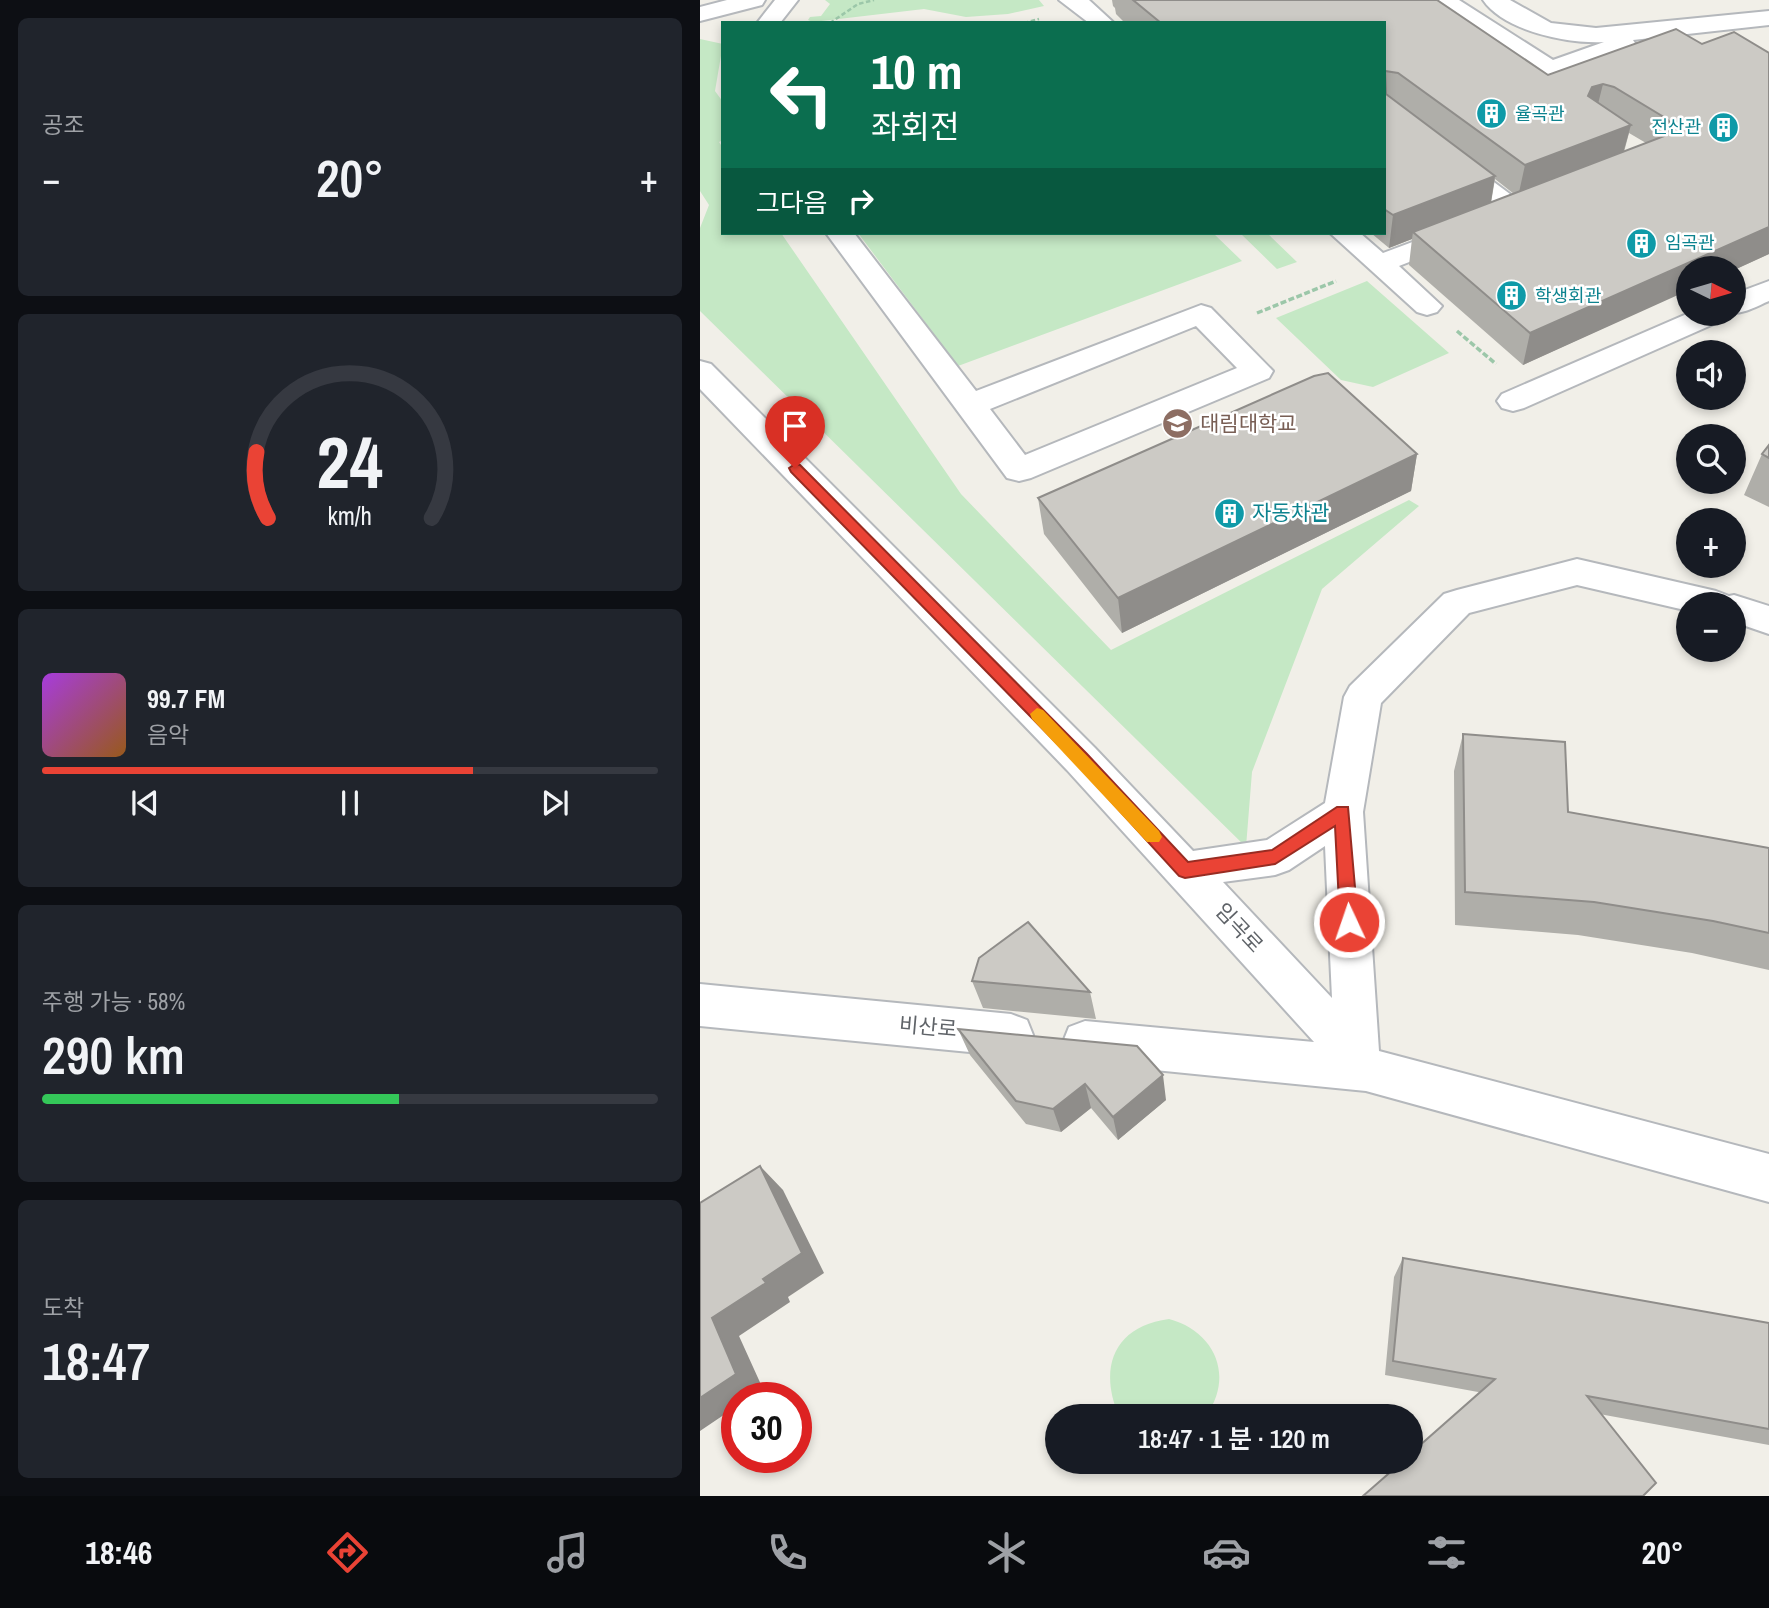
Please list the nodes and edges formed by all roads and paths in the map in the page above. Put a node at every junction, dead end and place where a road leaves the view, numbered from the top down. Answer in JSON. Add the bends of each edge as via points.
{"nodes":[{"id":1,"x":754,"y":0,"type":"edge"},
{"id":2,"x":787,"y":0,"type":"edge"},
{"id":3,"x":874,"y":0,"type":"edge"},
{"id":4,"x":1070,"y":0,"type":"edge"},
{"id":5,"x":1443,"y":0,"type":"edge"},
{"id":6,"x":1494,"y":0,"type":"edge"},
{"id":7,"x":857,"y":1,"type":"edge"},
{"id":8,"x":701,"y":15,"type":"edge"},
{"id":9,"x":1769,"y":18,"type":"edge"},
{"id":10,"x":1722,"y":20,"type":"junction"},
{"id":11,"x":770,"y":21,"type":"edge"},
{"id":12,"x":836,"y":21,"type":"edge"},
{"id":13,"x":1100,"y":21,"type":"edge"},
{"id":14,"x":1667,"y":27,"type":"junction"},
{"id":15,"x":1762,"y":43,"type":"dead end"},
{"id":16,"x":1386,"y":114,"type":"edge"},
{"id":17,"x":1575,"y":187,"type":"edge"},
{"id":18,"x":1495,"y":219,"type":"junction"},
{"id":19,"x":842,"y":235,"type":"edge"},
{"id":20,"x":1346,"y":235,"type":"edge"},
{"id":21,"x":1380,"y":264,"type":"junction"},
{"id":22,"x":1769,"y":290,"type":"edge"},
{"id":23,"x":1746,"y":300,"type":"edge"},
{"id":24,"x":1427,"y":306,"type":"joint"},
{"id":25,"x":1685,"y":326,"type":"edge"},
{"id":26,"x":1217,"y":329,"type":"junction"},
{"id":27,"x":1258,"y":371,"type":"junction"},
{"id":28,"x":700,"y":372,"type":"edge"},
{"id":29,"x":1282,"y":395,"type":"edge"},
{"id":30,"x":1522,"y":397,"type":"joint"},
{"id":31,"x":970,"y":405,"type":"junction"},
{"id":32,"x":1676,"y":595,"type":"edge"},
{"id":33,"x":1746,"y":612,"type":"edge"},
{"id":34,"x":1769,"y":620,"type":"edge"},
{"id":35,"x":1342,"y":812,"type":"junction"},
{"id":36,"x":1185,"y":870,"type":"junction"},
{"id":37,"x":700,"y":1005,"type":"edge"},
{"id":38,"x":1362,"y":1064,"type":"junction"},
{"id":39,"x":1769,"y":1178,"type":"edge"}],
"edges":[{"from":1,"to":8,"type":"street"},
{"from":2,"to":11,"type":"street"},
{"from":3,"to":7,"type":"path"},
{"from":4,"to":13,"type":"street"},
{"from":5,"to":14,"type":"street","via":[[1551,69]]},
{"from":6,"to":14,"type":"street","via":[[1544,28],[1566,33]]},
{"from":7,"to":12,"type":"path"},
{"from":9,"to":10,"type":"street"},
{"from":10,"to":14,"type":"street"},
{"from":10,"to":15,"type":"street"},
{"from":16,"to":18,"type":"street"},
{"from":17,"to":18,"type":"street"},
{"from":18,"to":21,"type":"street"},
{"from":19,"to":31,"type":"street"},
{"from":20,"to":21,"type":"street"},
{"from":21,"to":24,"type":"street"},
{"from":21,"to":26,"type":"path"},
{"from":22,"to":23,"type":"street"},
{"from":24,"to":30,"type":"path"},
{"from":25,"to":30,"type":"street"},
{"from":26,"to":27,"type":"street"},
{"from":26,"to":31,"type":"street","via":[[1201,314]]},
{"from":27,"to":29,"type":"street"},
{"from":27,"to":31,"type":"street","via":[[1019,470]]},
{"from":28,"to":36,"type":"street","name":"임곡로"},
{"from":32,"to":35,"type":"street","via":[[1577,572],[1457,603],[1363,696]]},
{"from":33,"to":34,"type":"street"},
{"from":35,"to":36,"type":"street","via":[[1275,857]]},
{"from":35,"to":38,"type":"street"},
{"from":36,"to":38,"type":"street","name":"임곡로"},
{"from":37,"to":38,"type":"street","name":"비산로"},
{"from":38,"to":39,"type":"street"}]}
